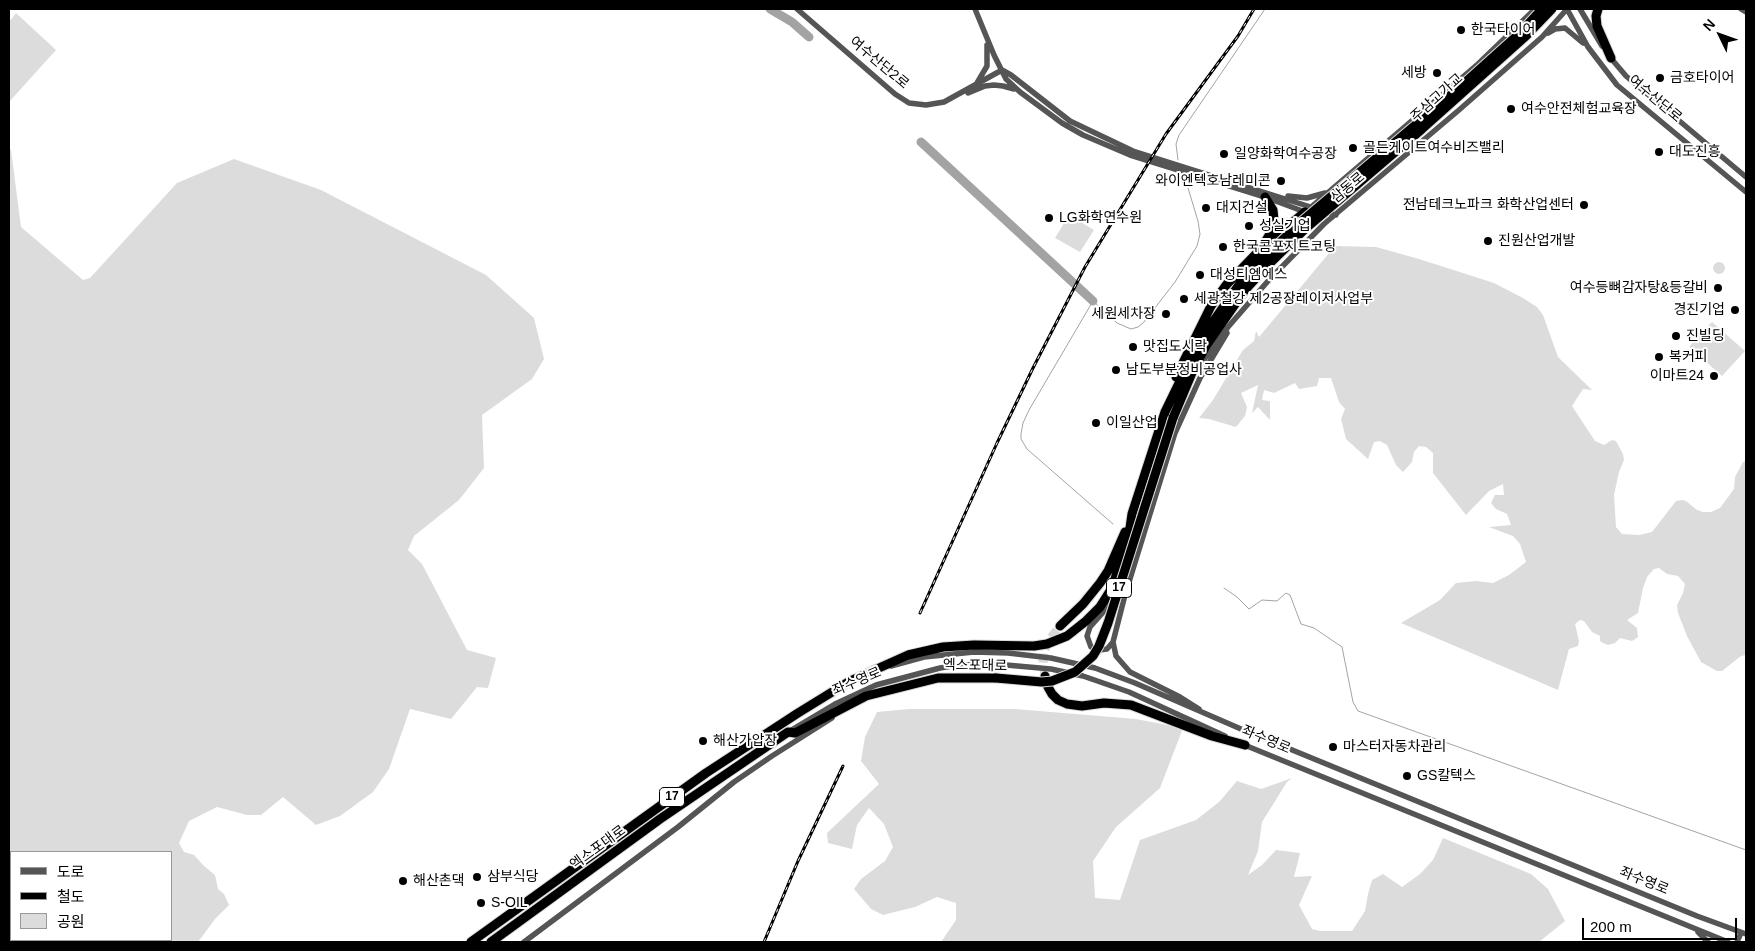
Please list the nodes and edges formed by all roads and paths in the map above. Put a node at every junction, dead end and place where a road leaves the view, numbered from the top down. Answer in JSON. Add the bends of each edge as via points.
{"nodes":[{"id":1,"x":797,"y":9,"type":"edge"},
{"id":2,"x":975,"y":9,"type":"edge"},
{"id":3,"x":1536,"y":9,"type":"edge"},
{"id":4,"x":1542,"y":9,"type":"edge"},
{"id":5,"x":1552,"y":9,"type":"edge"},
{"id":6,"x":1567,"y":9,"type":"edge"},
{"id":7,"x":1580,"y":9,"type":"edge"},
{"id":8,"x":1598,"y":9,"type":"edge"},
{"id":9,"x":1741,"y":9,"type":"edge"},
{"id":10,"x":1746,"y":12,"type":"edge"},
{"id":11,"x":1542,"y":37,"type":"junction"},
{"id":12,"x":987,"y":38,"type":"junction"},
{"id":13,"x":1588,"y":47,"type":"junction"},
{"id":14,"x":1611,"y":58,"type":"junction"},
{"id":15,"x":1002,"y":70,"type":"junction"},
{"id":16,"x":975,"y":85,"type":"junction"},
{"id":17,"x":1020,"y":92,"type":"junction"},
{"id":18,"x":958,"y":95,"type":"junction"},
{"id":19,"x":1746,"y":177,"type":"edge"},
{"id":20,"x":1329,"y":192,"type":"junction"},
{"id":21,"x":1746,"y":192,"type":"edge"},
{"id":22,"x":1266,"y":194,"type":"junction"},
{"id":23,"x":1308,"y":210,"type":"junction"},
{"id":24,"x":1336,"y":215,"type":"junction"},
{"id":25,"x":1327,"y":222,"type":"junction"},
{"id":26,"x":1264,"y":257,"type":"junction"},
{"id":27,"x":1240,"y":312,"type":"junction"},
{"id":28,"x":1186,"y":388,"type":"junction"},
{"id":29,"x":1132,"y":514,"type":"junction"},
{"id":30,"x":1112,"y":588,"type":"junction"},
{"id":31,"x":1060,"y":626,"type":"tunnel mouth"},
{"id":32,"x":1114,"y":642,"type":"junction"},
{"id":33,"x":883,"y":667,"type":"junction"},
{"id":34,"x":1045,"y":676,"type":"tunnel mouth"},
{"id":35,"x":838,"y":715,"type":"dead end"},
{"id":36,"x":1207,"y":715,"type":"junction"},
{"id":37,"x":788,"y":732,"type":"junction"},
{"id":38,"x":801,"y":734,"type":"junction"},
{"id":39,"x":1245,"y":745,"type":"junction"},
{"id":40,"x":1694,"y":929,"type":"junction"},
{"id":41,"x":1744,"y":933,"type":"edge"},
{"id":42,"x":470,"y":942,"type":"edge"},
{"id":43,"x":491,"y":942,"type":"edge"},
{"id":44,"x":524,"y":942,"type":"edge"},
{"id":45,"x":1708,"y":942,"type":"edge"},
{"id":46,"x":1728,"y":942,"type":"edge"},
{"id":47,"x":1739,"y":942,"type":"edge"}],
"edges":[{"from":1,"to":18,"type":"street","name":"여수산단2로","via":[[904,101],[933,105]]},
{"from":2,"to":12,"type":"street"},
{"from":3,"to":20,"type":"street","name":"삼동로","via":[[1478,64]]},
{"from":4,"to":26,"type":"highway","name":"주삼고가교","number":"17","bridge":true,"via":[[1492,58]]},
{"from":5,"to":26,"type":"highway","name":"주삼고가교","number":"17","bridge":true,"via":[[1422,129],[1306,228]]},
{"from":6,"to":11,"type":"street","name":"삼동로"},
{"from":6,"to":13,"type":"street","name":"여수산단로"},
{"from":7,"to":14,"type":"street","name":"여수산단로"},
{"from":8,"to":14,"type":"highway","via":[[1597,26]]},
{"from":9,"to":10,"type":"street"},
{"from":11,"to":13,"type":"street","via":[[1555,29],[1565,28]]},
{"from":11,"to":24,"type":"street","name":"삼동로"},
{"from":12,"to":15,"type":"street"},
{"from":12,"to":16,"type":"street","via":[[987,66]]},
{"from":13,"to":21,"type":"street","name":"여수산단로","via":[[1617,85]]},
{"from":14,"to":19,"type":"street","name":"여수산단로","via":[[1626,76]]},
{"from":15,"to":16,"type":"street","name":"여수산단2로"},
{"from":15,"to":17,"type":"street","via":[[1006,79]]},
{"from":15,"to":22,"type":"street","via":[[1065,118],[1085,129],[1133,151]]},
{"from":16,"to":18,"type":"street","name":"여수산단2로"},
{"from":17,"to":18,"type":"street","via":[[994,85]]},
{"from":17,"to":22,"type":"street","via":[[1062,122],[1114,149],[1167,168]]},
{"from":20,"to":22,"type":"street","via":[[1307,198]]},
{"from":20,"to":23,"type":"street","name":"삼동로"},
{"from":22,"to":23,"type":"street"},
{"from":22,"to":26,"type":"highway","via":[[1273,210],[1274,224]]},
{"from":23,"to":24,"type":"street"},
{"from":23,"to":25,"type":"street"},
{"from":23,"to":26,"type":"highway"},
{"from":24,"to":25,"type":"street","name":"삼동로"},
{"from":25,"to":27,"type":"street","name":"삼동로"},
{"from":26,"to":28,"type":"highway","name":"엑스포대로","number":"17","via":[[1194,368]]},
{"from":26,"to":29,"type":"highway","name":"엑스포대로","number":"17","via":[[1223,306],[1200,340],[1164,412]]},
{"from":27,"to":28,"type":"street"},
{"from":27,"to":32,"type":"street","via":[[1200,378],[1175,433]]},
{"from":28,"to":38,"type":"highway","name":"엑스포대로","number":"17","bridge":true,"via":[[1173,418],[1108,622],[1093,656],[1075,672],[1052,681],[938,678],[866,696]]},
{"from":29,"to":30,"type":"highway","name":"엑스포대로","number":"17","via":[[1129,536]]},
{"from":29,"to":31,"type":"highway","via":[[1104,577]]},
{"from":30,"to":32,"type":"street","via":[[1110,604],[1087,636],[1091,647],[1099,650],[1107,649]]},
{"from":30,"to":33,"type":"highway","name":"엑스포대로","number":"17","via":[[1100,607],[1060,640],[1034,646],[943,647],[908,655]]},
{"from":32,"to":36,"type":"street","via":[[1116,656],[1130,672],[1187,700]]},
{"from":33,"to":36,"type":"street","name":"좌수영로","via":[[924,657],[974,652],[1051,658],[1115,675]]},
{"from":33,"to":42,"type":"highway","name":"엑스포대로","number":"17","via":[[850,681],[733,755]]},
{"from":34,"to":39,"type":"highway","via":[[1052,694],[1067,704],[1136,706],[1212,736]]},
{"from":35,"to":38,"type":"street"},
{"from":36,"to":41,"type":"street","name":"좌수영로"},
{"from":37,"to":38,"type":"highway","name":"엑스포대로","number":"17"},
{"from":37,"to":39,"type":"street","name":"좌수영로","via":[[835,704],[876,685],[940,668],[995,664],[1051,669],[1083,676],[1129,692]]},
{"from":37,"to":43,"type":"highway","name":"엑스포대로","number":"17","via":[[660,819]]},
{"from":38,"to":44,"type":"street"},
{"from":39,"to":40,"type":"street","name":"좌수영로"},
{"from":40,"to":45,"type":"street"},
{"from":40,"to":46,"type":"street","name":"좌수영로"},
{"from":41,"to":47,"type":"street"}]}
